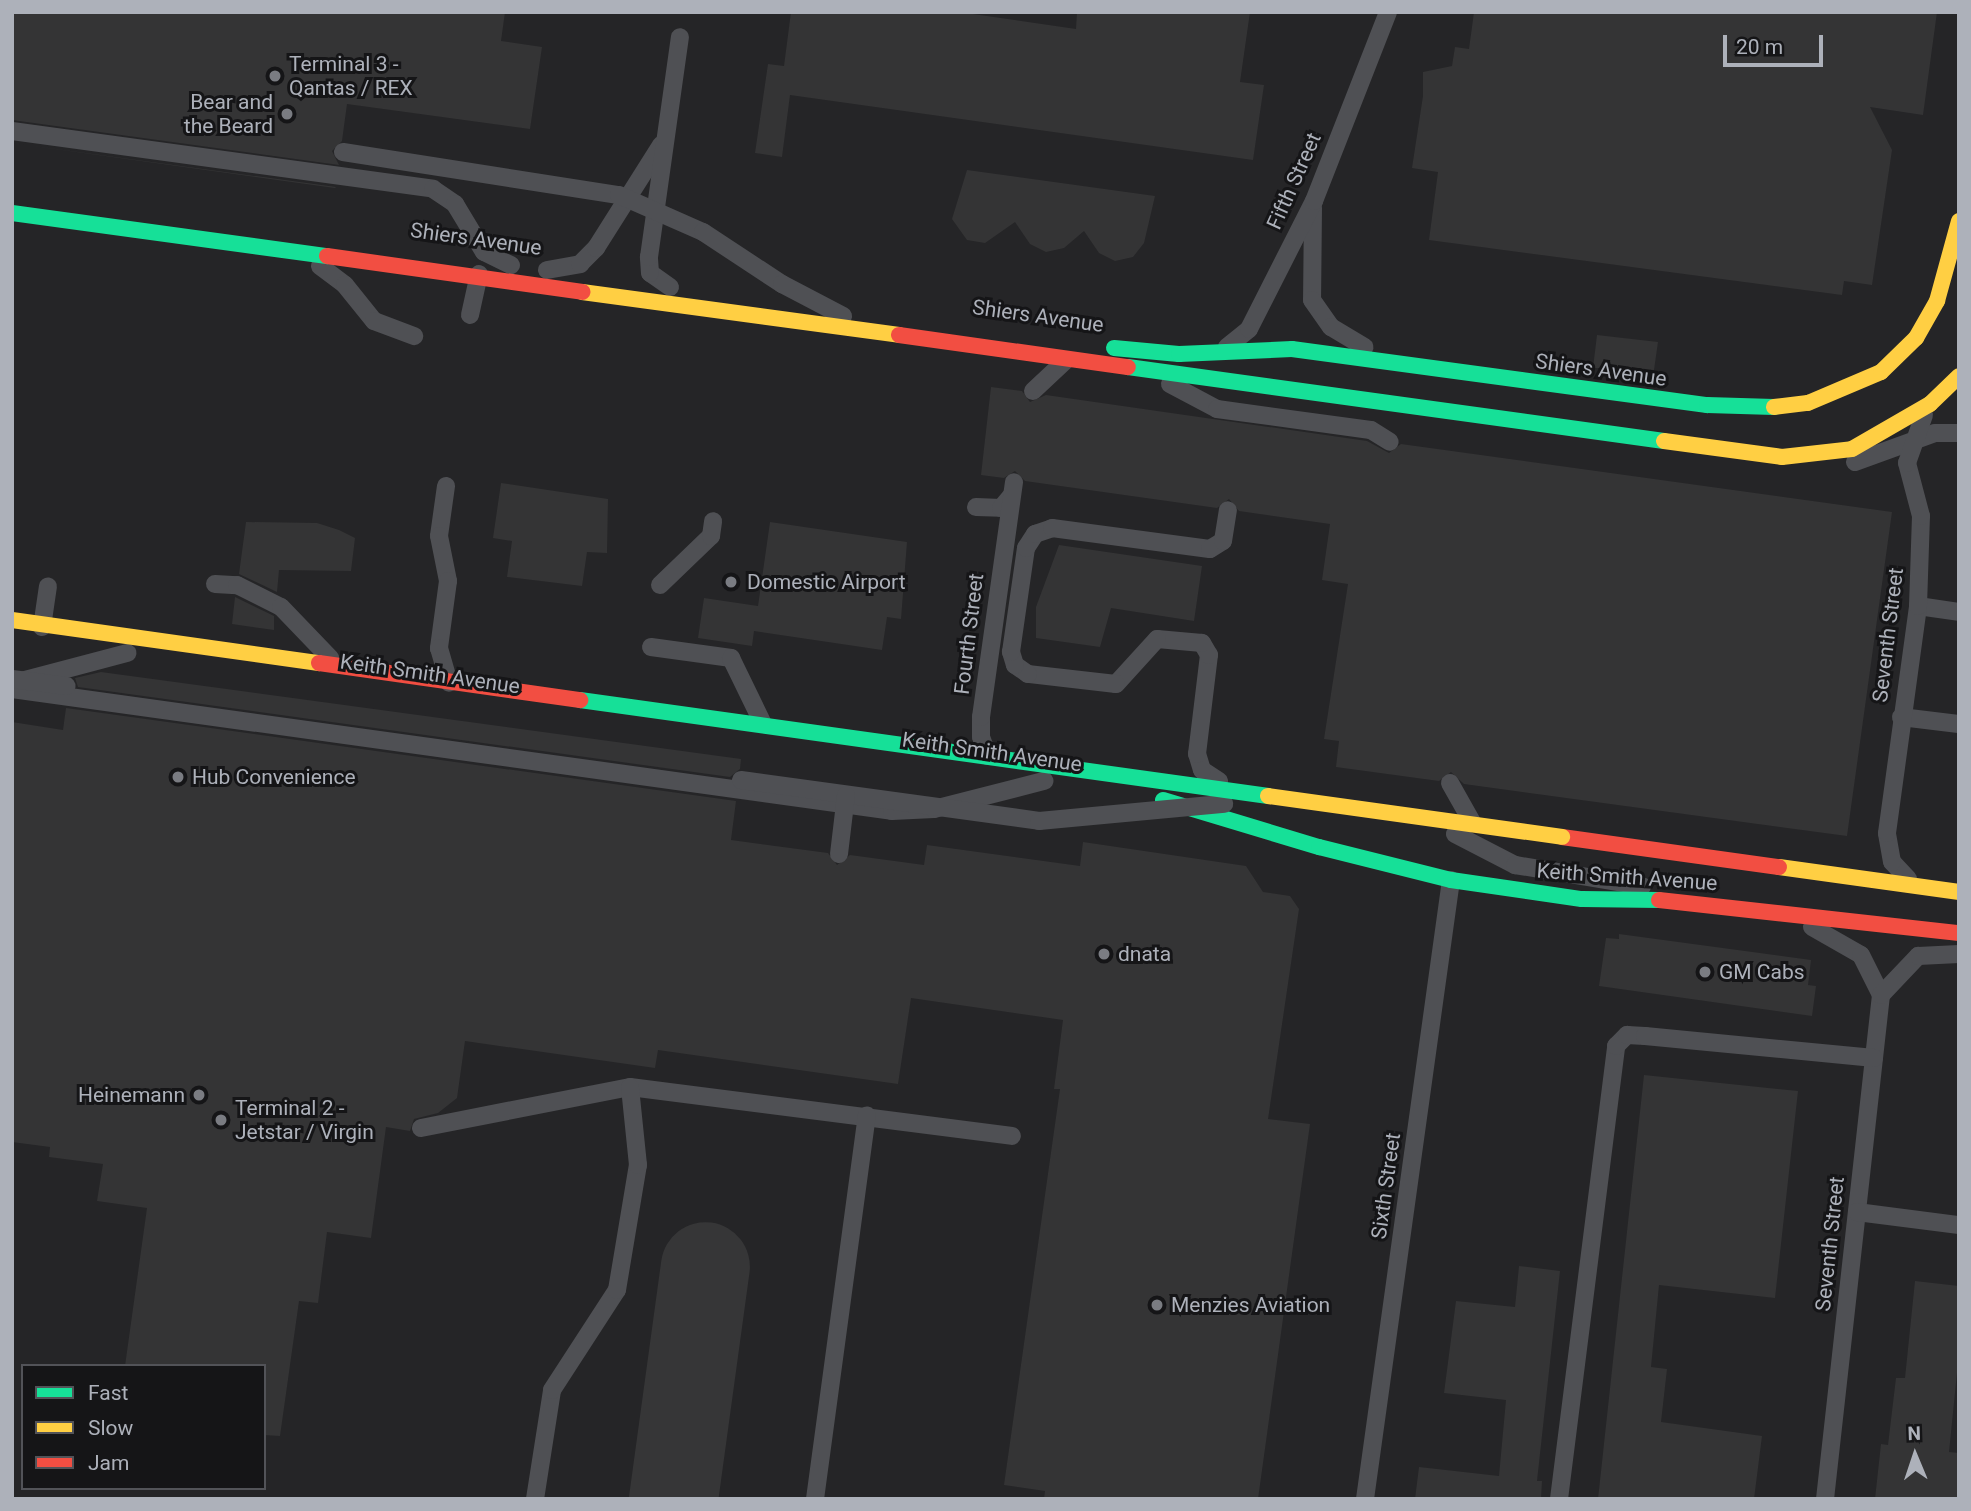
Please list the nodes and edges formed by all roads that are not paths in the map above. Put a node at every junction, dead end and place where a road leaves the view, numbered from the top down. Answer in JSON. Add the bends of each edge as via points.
{"nodes":[{"id":1,"x":1388,"y":12,"type":"edge"},
{"id":2,"x":680,"y":37,"type":"dead end"},
{"id":3,"x":12,"y":131,"type":"edge"},
{"id":4,"x":666,"y":138,"type":"junction"},
{"id":5,"x":343,"y":152,"type":"dead end"},
{"id":6,"x":12,"y":197,"type":"edge"},
{"id":7,"x":1314,"y":201,"type":"junction"},
{"id":8,"x":12,"y":213,"type":"edge"},
{"id":9,"x":1959,"y":222,"type":"edge"},
{"id":10,"x":291,"y":252,"type":"junction"},
{"id":11,"x":506,"y":264,"type":"junction"},
{"id":12,"x":547,"y":270,"type":"junction"},
{"id":13,"x":670,"y":287,"type":"junction"},
{"id":14,"x":470,"y":315,"type":"dead end"},
{"id":15,"x":892,"y":334,"type":"junction"},
{"id":16,"x":414,"y":336,"type":"dead end"},
{"id":17,"x":1098,"y":346,"type":"junction"},
{"id":18,"x":1292,"y":349,"type":"junction"},
{"id":19,"x":1219,"y":352,"type":"junction"},
{"id":20,"x":1406,"y":362,"type":"junction"},
{"id":21,"x":1142,"y":369,"type":"junction"},
{"id":22,"x":1953,"y":382,"type":"edge"},
{"id":23,"x":1033,"y":391,"type":"dead end"},
{"id":24,"x":1241,"y":420,"type":"dead end"},
{"id":25,"x":1959,"y":433,"type":"edge"},
{"id":26,"x":1912,"y":441,"type":"junction"},
{"id":27,"x":1390,"y":442,"type":"dead end"},
{"id":28,"x":1782,"y":457,"type":"junction"},
{"id":29,"x":446,"y":486,"type":"dead end"},
{"id":30,"x":976,"y":507,"type":"dead end"},
{"id":31,"x":1228,"y":510,"type":"dead end"},
{"id":32,"x":713,"y":521,"type":"dead end"},
{"id":33,"x":215,"y":584,"type":"dead end"},
{"id":34,"x":660,"y":585,"type":"dead end"},
{"id":35,"x":48,"y":586,"type":"dead end"},
{"id":36,"x":1918,"y":606,"type":"junction"},
{"id":37,"x":1959,"y":612,"type":"edge"},
{"id":38,"x":12,"y":620,"type":"edge"},
{"id":39,"x":12,"y":637,"type":"edge"},
{"id":40,"x":40,"y":641,"type":"junction"},
{"id":41,"x":651,"y":647,"type":"dead end"},
{"id":42,"x":127,"y":653,"type":"junction"},
{"id":43,"x":363,"y":669,"type":"junction"},
{"id":44,"x":12,"y":681,"type":"edge"},
{"id":45,"x":67,"y":686,"type":"dead end"},
{"id":46,"x":12,"y":689,"type":"edge"},
{"id":47,"x":478,"y":702,"type":"junction"},
{"id":48,"x":1901,"y":717,"type":"junction"},
{"id":49,"x":1959,"y":724,"type":"edge"},
{"id":50,"x":772,"y":743,"type":"junction"},
{"id":51,"x":1016,"y":777,"type":"junction"},
{"id":52,"x":741,"y":780,"type":"dead end"},
{"id":53,"x":1044,"y":781,"type":"junction"},
{"id":54,"x":1450,"y":783,"type":"dead end"},
{"id":55,"x":846,"y":795,"type":"junction"},
{"id":56,"x":1291,"y":799,"type":"junction"},
{"id":57,"x":1489,"y":853,"type":"junction"},
{"id":58,"x":839,"y":854,"type":"dead end"},
{"id":59,"x":1451,"y":880,"type":"junction"},
{"id":60,"x":1919,"y":886,"type":"junction"},
{"id":61,"x":1959,"y":892,"type":"edge"},
{"id":62,"x":1691,"y":900,"type":"junction"},
{"id":63,"x":1784,"y":912,"type":"junction"},
{"id":64,"x":1959,"y":933,"type":"edge"},
{"id":65,"x":1959,"y":954,"type":"edge"},
{"id":66,"x":1881,"y":995,"type":"junction"},
{"id":67,"x":1874,"y":1058,"type":"junction"},
{"id":68,"x":630,"y":1087,"type":"junction"},
{"id":69,"x":867,"y":1116,"type":"junction"},
{"id":70,"x":421,"y":1128,"type":"dead end"},
{"id":71,"x":1012,"y":1136,"type":"dead end"},
{"id":72,"x":1857,"y":1212,"type":"junction"},
{"id":73,"x":1959,"y":1225,"type":"edge"},
{"id":74,"x":535,"y":1499,"type":"edge"},
{"id":75,"x":815,"y":1499,"type":"edge"},
{"id":76,"x":1365,"y":1499,"type":"edge"},
{"id":77,"x":1559,"y":1499,"type":"edge"},
{"id":78,"x":1825,"y":1499,"type":"edge"}],
"edges":[{"from":1,"to":7,"type":"lane","name":"Fifth Street"},
{"from":2,"to":4,"type":"lane"},
{"from":3,"to":11,"type":"lane","via":[[433,190],[455,204],[484,252]]},
{"from":4,"to":12,"type":"lane","via":[[596,248],[571,268]]},
{"from":4,"to":13,"type":"lane","via":[[649,267],[654,279]]},
{"from":5,"to":15,"type":"lane","bridge":true,"via":[[619,195],[695,227],[837,314]]},
{"from":6,"to":11,"type":"street","name":"Shiers Avenue"},
{"from":7,"to":19,"type":"lane","name":"Fifth Street","via":[[1249,329]]},
{"from":7,"to":20,"type":"lane","via":[[1310,286],[1320,314],[1347,339]]},
{"from":8,"to":10,"type":"street","name":"Shiers Avenue","bridge":true},
{"from":9,"to":20,"type":"street","name":"Shiers Avenue","via":[[1937,301],[1916,338],[1881,372],[1808,403],[1707,405]]},
{"from":10,"to":15,"type":"street","name":"Shiers Avenue","bridge":true},
{"from":10,"to":16,"type":"lane","via":[[333,274],[374,321]]},
{"from":11,"to":12,"type":"street","name":"Shiers Avenue"},
{"from":11,"to":14,"type":"lane","via":[[478,275]]},
{"from":12,"to":13,"type":"street","name":"Shiers Avenue"},
{"from":13,"to":17,"type":"street","name":"Shiers Avenue"},
{"from":15,"to":21,"type":"street","name":"Shiers Avenue","bridge":true},
{"from":17,"to":19,"type":"street","name":"Shiers Avenue","via":[[1179,354]]},
{"from":17,"to":23,"type":"lane","via":[[1053,369]]},
{"from":18,"to":19,"type":"street","name":"Shiers Avenue"},
{"from":18,"to":20,"type":"street","name":"Shiers Avenue"},
{"from":18,"to":24,"type":"lane","via":[[1264,357],[1250,373]]},
{"from":21,"to":27,"type":"lane","bridge":true,"via":[[1217,408],[1371,430]]},
{"from":21,"to":28,"type":"street","name":"Shiers Avenue","bridge":true},
{"from":22,"to":26,"type":"lane","name":"Seventh Street","via":[[1924,415]]},
{"from":22,"to":28,"type":"street","name":"Seventh Street","via":[[1908,418],[1852,449]]},
{"from":25,"to":26,"type":"lane","via":[[1942,431]]},
{"from":26,"to":28,"type":"lane","via":[[1862,461],[1819,464]]},
{"from":26,"to":36,"type":"lane","name":"Seventh Street","via":[[1907,463],[1921,516]]},
{"from":29,"to":47,"type":"lane","via":[[439,536],[449,581],[440,662],[451,686]]},
{"from":30,"to":51,"type":"lane","name":"Fourth Street","via":[[1001,508],[1012,489],[981,737],[992,762]]},
{"from":31,"to":57,"type":"lane","via":[[1223,541],[1210,549],[1052,528],[1035,534],[1026,548],[1011,652],[1015,665],[1028,674],[1116,684],[1157,639],[1196,641],[1209,655],[1197,754],[1208,777],[1412,809]]},
{"from":32,"to":34,"type":"lane","via":[[711,536]]},
{"from":33,"to":43,"type":"lane","bridge":true,"via":[[237,585],[281,607],[323,654]]},
{"from":35,"to":40,"type":"lane"},
{"from":36,"to":37,"type":"lane"},
{"from":36,"to":48,"type":"lane","name":"Seventh Street"},
{"from":38,"to":43,"type":"street","name":"Keith Smith Avenue","bridge":true},
{"from":39,"to":40,"type":"street","name":"Keith Smith Avenue"},
{"from":40,"to":42,"type":"street","name":"Keith Smith Avenue"},
{"from":41,"to":50,"type":"lane","via":[[731,658]]},
{"from":42,"to":44,"type":"lane"},
{"from":42,"to":47,"type":"street","name":"Keith Smith Avenue"},
{"from":43,"to":56,"type":"street","name":"Keith Smith Avenue","bridge":true},
{"from":44,"to":45,"type":"lane","bridge":true},
{"from":46,"to":53,"type":"lane","via":[[892,811],[934,809]]},
{"from":47,"to":50,"type":"street","name":"Keith Smith Avenue"},
{"from":48,"to":49,"type":"lane"},
{"from":48,"to":60,"type":"lane","name":"Seventh Street","via":[[1888,849],[1899,872]]},
{"from":50,"to":51,"type":"street","name":"Keith Smith Avenue"},
{"from":51,"to":53,"type":"street","name":"Keith Smith Avenue"},
{"from":52,"to":55,"type":"lane","bridge":true},
{"from":53,"to":59,"type":"street","name":"Keith Smith Avenue","via":[[1158,798],[1319,847]]},
{"from":54,"to":57,"type":"lane"},
{"from":55,"to":56,"type":"lane","bridge":true,"via":[[1039,821]]},
{"from":55,"to":58,"type":"lane","bridge":true},
{"from":56,"to":60,"type":"street","name":"Keith Smith Avenue","bridge":true},
{"from":57,"to":62,"type":"lane","via":[[1516,865],[1625,881]]},
{"from":59,"to":62,"type":"street","name":"Keith Smith Avenue","via":[[1582,899]]},
{"from":59,"to":76,"type":"lane","name":"Sixth Street"},
{"from":60,"to":61,"type":"street","name":"Keith Smith Avenue"},
{"from":62,"to":63,"type":"street","name":"Keith Smith Avenue"},
{"from":63,"to":64,"type":"street","name":"Keith Smith Avenue"},
{"from":63,"to":66,"type":"lane","via":[[1861,955]]},
{"from":65,"to":66,"type":"lane","via":[[1918,956]]},
{"from":66,"to":67,"type":"lane","name":"Seventh Street"},
{"from":67,"to":72,"type":"lane","name":"Seventh Street"},
{"from":67,"to":77,"type":"lane","via":[[1627,1035],[1616,1046]]},
{"from":68,"to":69,"type":"lane"},
{"from":68,"to":70,"type":"lane"},
{"from":68,"to":74,"type":"lane","via":[[638,1165],[617,1290],[552,1390]]},
{"from":69,"to":71,"type":"lane"},
{"from":69,"to":75,"type":"lane"},
{"from":72,"to":73,"type":"lane"},
{"from":72,"to":78,"type":"lane","name":"Seventh Street"}]}
